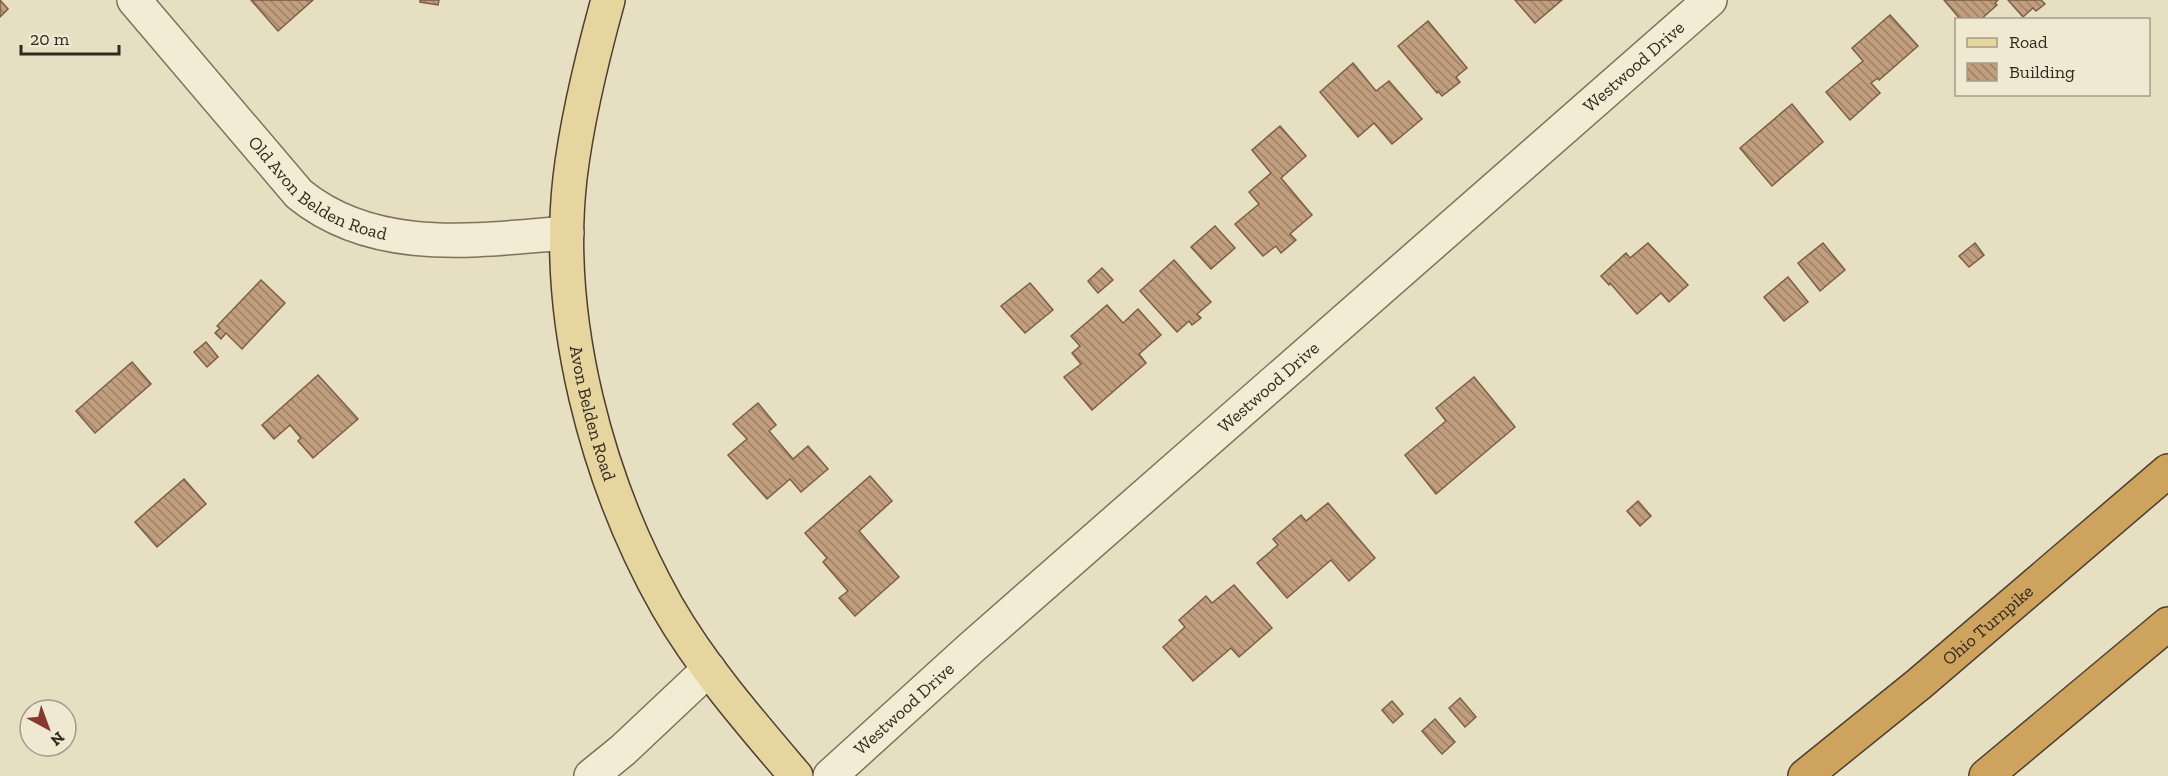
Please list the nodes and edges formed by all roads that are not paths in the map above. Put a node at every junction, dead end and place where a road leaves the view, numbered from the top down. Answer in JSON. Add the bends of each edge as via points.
{"nodes":[{"id":1,"x":134,"y":0,"type":"edge"},
{"id":2,"x":608,"y":0,"type":"edge"},
{"id":3,"x":1710,"y":0,"type":"edge"},
{"id":4,"x":567,"y":233,"type":"junction"},
{"id":5,"x":2168,"y":471,"type":"edge"},
{"id":6,"x":2168,"y":624,"type":"edge"},
{"id":7,"x":709,"y":669,"type":"junction"},
{"id":8,"x":591,"y":776,"type":"edge"},
{"id":9,"x":796,"y":776,"type":"edge"},
{"id":10,"x":830,"y":776,"type":"edge"},
{"id":11,"x":1805,"y":776,"type":"edge"},
{"id":12,"x":1986,"y":776,"type":"edge"}],
"edges":[{"from":1,"to":4,"type":"street","name":"Old Avon Belden Road","via":[[314,207],[372,232],[397,238],[506,238]]},
{"from":2,"to":4,"type":"main road","name":"Avon Belden Road","via":[[578,131]]},
{"from":3,"to":10,"type":"street","name":"Westwood Drive"},
{"from":4,"to":7,"type":"main road","name":"Avon Belden Road","via":[[577,352],[596,434],[626,522],[647,567]]},
{"from":5,"to":11,"type":"highway","name":"Ohio Turnpike"},
{"from":6,"to":12,"type":"highway"},
{"from":7,"to":8,"type":"street"},
{"from":7,"to":9,"type":"main road","name":"Avon Belden Road"}]}
